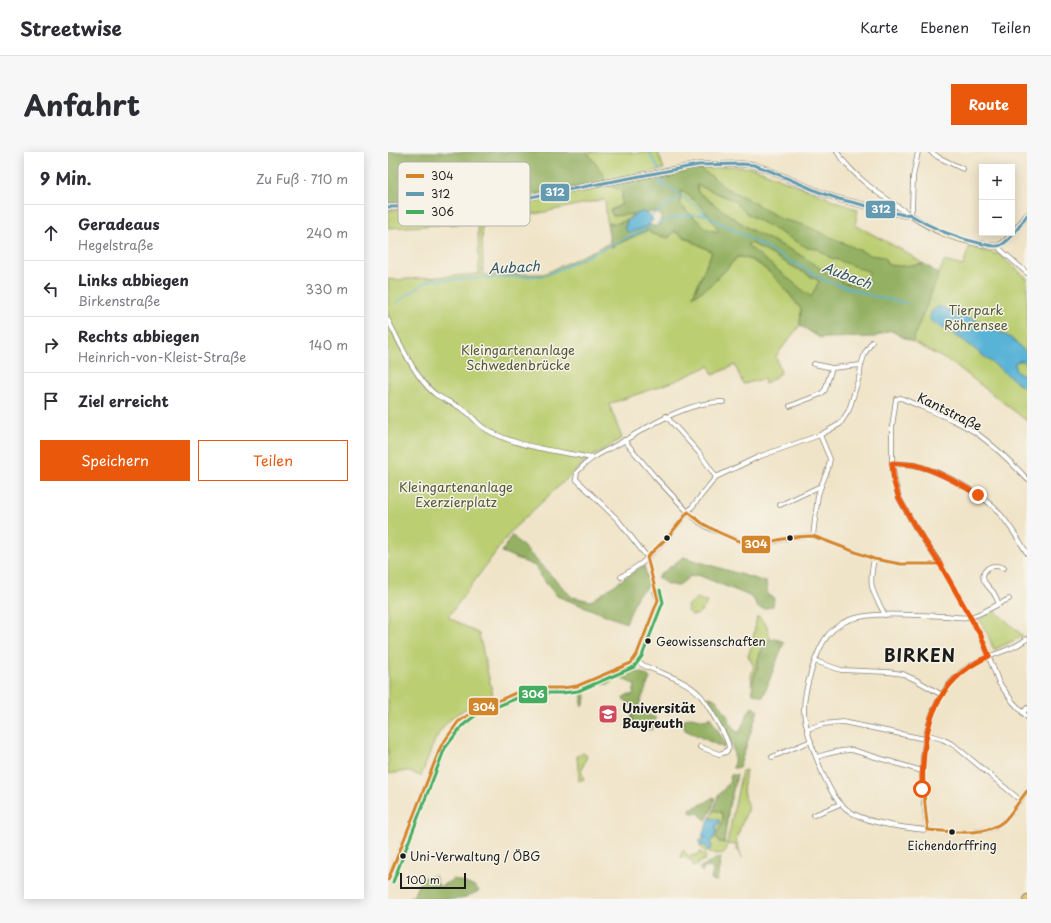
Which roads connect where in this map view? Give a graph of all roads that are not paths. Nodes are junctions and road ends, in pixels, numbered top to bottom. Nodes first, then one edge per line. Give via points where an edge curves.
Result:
1 (837, 152) edge
2 (918, 152) edge
3 (931, 152) edge
4 (963, 170) dead end
5 (530, 197) edge
6 (388, 207) edge
7 (398, 207) edge
8 (908, 214) junction
9 (1027, 216) edge
10 (998, 246) junction
11 (1027, 273) edge
12 (388, 320) edge
13 (872, 342) dead end
14 (814, 364) dead end
15 (861, 365) junction
16 (832, 368) junction
17 (723, 402) dead end
18 (790, 406) dead end
19 (666, 416) junction
20 (820, 435) junction
21 (624, 440) junction
22 (592, 458) junction
23 (892, 463) junction
24 (716, 477) junction
25 (1027, 479) edge
26 (821, 486) junction
27 (780, 505) dead end
28 (688, 512) junction
29 (813, 536) junction
30 (1027, 553) edge
31 (646, 557) junction
32 (874, 559) junction
33 (940, 564) junction
34 (1004, 568) dead end
35 (621, 577) dead end
36 (656, 592) dead end
37 (1008, 599) dead end
38 (999, 604) junction
39 (884, 615) junction
40 (970, 617) junction
41 (1027, 639) edge
42 (989, 656) junction
43 (633, 660) junction
44 (815, 661) junction
45 (942, 695) junction
46 (1027, 708) edge
47 (1022, 713) junction
48 (1027, 717) edge
49 (808, 729) junction
50 (926, 734) junction
51 (925, 739) junction
52 (811, 741) junction
53 (700, 747) dead end
54 (817, 757) junction
55 (772, 758) dead end
56 (922, 771) junction
57 (1027, 791) edge
58 (1020, 800) junction
59 (840, 804) junction
60 (814, 815) dead end
61 (928, 830) junction
62 (388, 880) edge

1 - 8 street via 869,186
2 - 8 street via 913,177 912,209
3 - 4 street
5 - 8 main road via 661,171 698,165 732,164 754,165 840,199
6 - 7 main road
8 - 10 main road via 946,235
9 - 10 main road
10 - 11 street
12 - 22 street via 413,368 427,385 439,396 465,410 482,427 494,434 531,446
13 - 15 street
14 - 16 street
15 - 16 street
15 - 20 street via 849,410 840,424
16 - 18 street via 825,390 821,394
17 - 19 street via 712,401
19 - 21 street
19 - 24 street via 700,454
20 - 24 street via 758,457
20 - 26 street via 830,459
21 - 22 street
21 - 28 street
22 - 31 street via 577,472 576,478 618,520
23 - 25 street, Kantstraße via 892,427 896,399 901,398 978,434
23 - 30 street via 914,465 932,471 978,495 1000,514
23 - 33 street via 899,498
24 - 28 street
26 - 27 street
26 - 29 street
28 - 29 street via 710,529 746,544
28 - 31 street via 668,537
29 - 32 street
31 - 35 street via 642,563
32 - 33 street via 901,564
32 - 39 street via 871,585
33 - 40 street
34 - 38 street via 991,567 986,570 984,576 985,584
36 - 43 street via 658,600
37 - 38 street
38 - 40 street
39 - 40 street
39 - 44 street via 855,617 833,629 822,644
40 - 42 street
41 - 42 street via 1013,648
42 - 45 street via 964,670 949,684
42 - 47 street via 999,683
43 - 53 street via 687,684 704,700 729,748 719,754
43 - 62 street via 578,686 537,688 518,692 474,711 458,722 441,746
44 - 45 street via 841,670 903,674
44 - 49 street via 805,692 804,709
45 - 50 street
46 - 47 street
47 - 48 street
49 - 51 street via 843,722
49 - 52 street
50 - 51 street
50 - 58 street via 954,745
51 - 56 street
52 - 54 street
52 - 55 street
54 - 56 street via 833,751 852,750
54 - 59 street via 833,795
56 - 61 street via 923,806
57 - 58 street
58 - 61 street via 1006,819 991,828 977,831
59 - 60 street
59 - 61 street via 868,820

